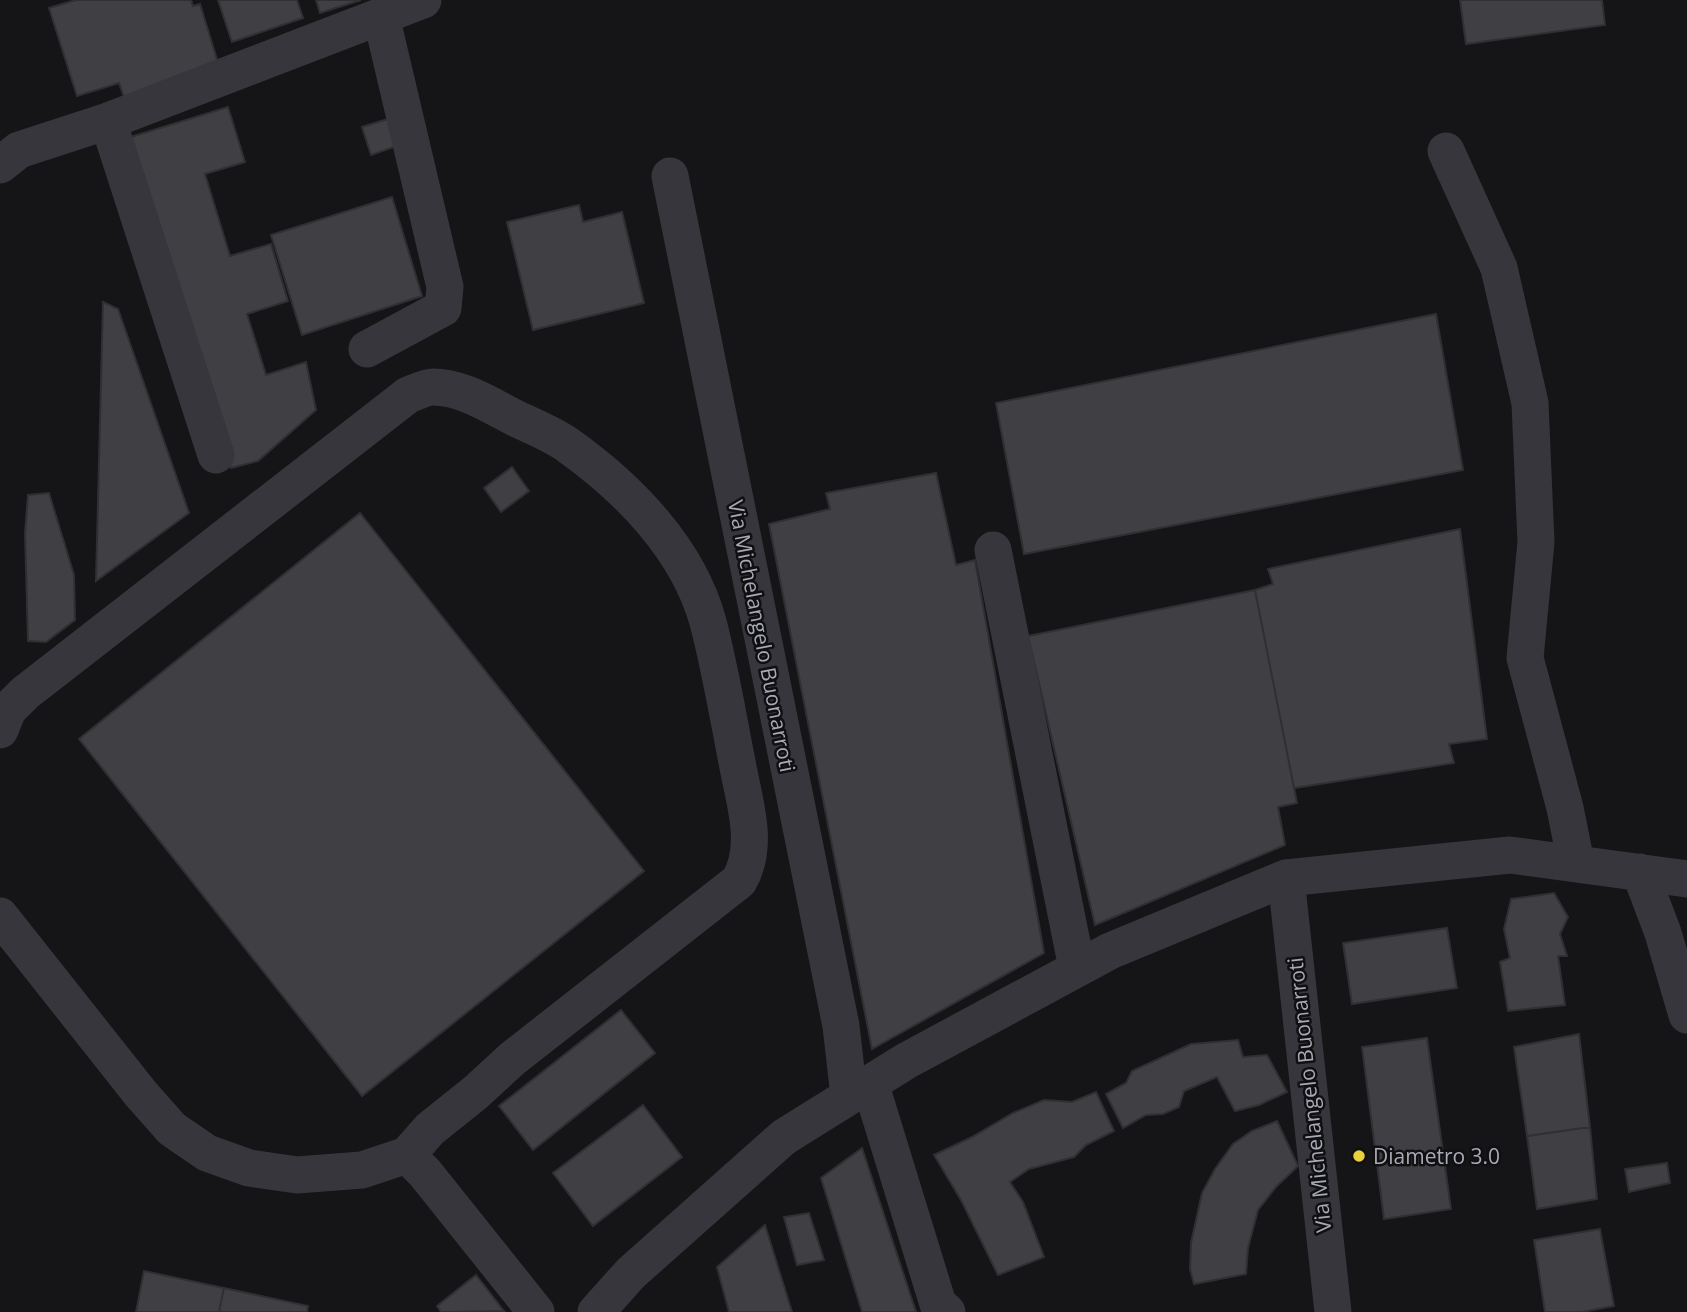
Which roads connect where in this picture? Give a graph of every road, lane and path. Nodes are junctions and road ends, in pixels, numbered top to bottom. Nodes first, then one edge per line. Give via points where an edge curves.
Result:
1 (424, 0) edge
2 (381, 16) junction
3 (108, 121) junction
4 (1446, 150) dead end
5 (6, 152) edge
6 (670, 176) dead end
7 (368, 349) dead end
8 (216, 455) dead end
9 (993, 550) dead end
10 (0, 730) edge
11 (1576, 863) junction
12 (1640, 872) junction
13 (1286, 878) junction
14 (1687, 879) edge
15 (0, 916) edge
16 (1077, 968) junction
17 (1687, 1007) edge
18 (860, 1090) junction
19 (407, 1155) junction
20 (536, 1312) edge
21 (596, 1312) edge
22 (947, 1312) edge
23 (1333, 1312) edge

1 - 2 street
2 - 3 street
2 - 7 street via 445,287 443,308
3 - 5 street
3 - 8 street
4 - 11 street via 1499,268 1530,402 1536,542 1525,658
6 - 18 street, Via Michelangelo Buonarroti via 841,1026
9 - 16 street
10 - 19 street via 8,710 25,693 408,394 432,387 467,394 567,444 632,498 672,549 708,620 747,820 751,846 747,869 740,881 512,1059 430,1129
11 - 12 street
11 - 13 street via 1510,855
12 - 14 street
12 - 17 street
13 - 16 street
13 - 23 street, Via Michelangelo Buonarroti
15 - 19 street via 148,1102 172,1129 207,1153 249,1168 297,1175 362,1170
16 - 18 street
18 - 21 street via 784,1137 631,1273
18 - 22 street, Via Michelangelo Buonarroti via 938,1304
19 - 20 street

